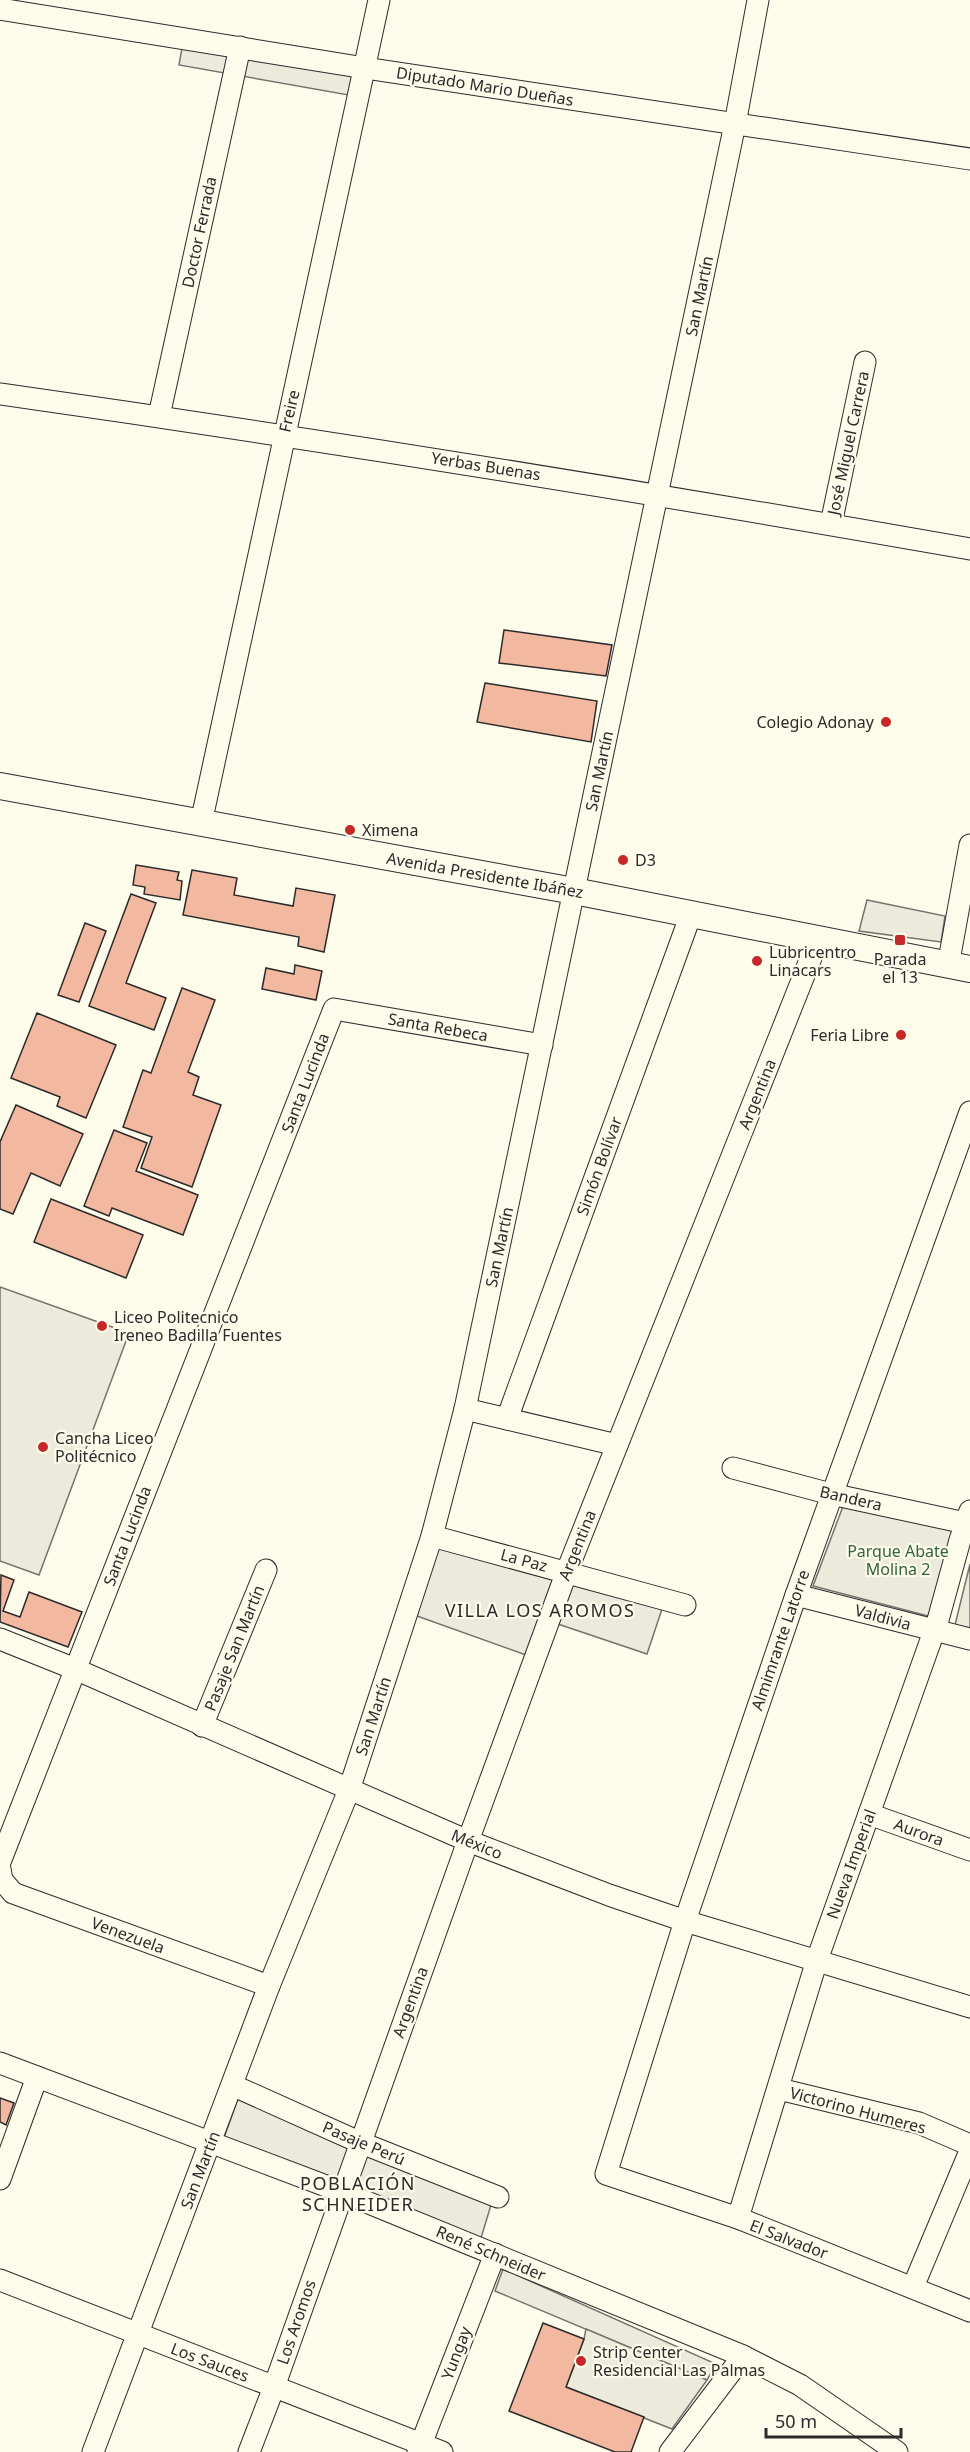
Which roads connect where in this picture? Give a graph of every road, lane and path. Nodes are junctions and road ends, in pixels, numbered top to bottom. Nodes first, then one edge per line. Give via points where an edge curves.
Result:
1 (379, 0) edge
2 (758, 0) edge
3 (0, 9) edge
4 (240, 47) junction
5 (365, 68) junction
6 (735, 124) junction
7 (970, 159) edge
8 (865, 362) dead end
9 (0, 394) edge
10 (159, 416) junction
11 (283, 434) junction
12 (657, 494) junction
13 (831, 524) junction
14 (970, 549) edge
15 (0, 786) edge
16 (201, 822) junction
17 (970, 845) edge
18 (574, 891) junction
19 (691, 914) junction
20 (818, 940) junction
21 (959, 967) edge
22 (334, 1009) joint
23 (542, 1045) junction
24 (970, 1112) edge
25 (465, 1409) junction
26 (507, 1419) junction
27 (617, 1445) junction
28 (733, 1468) dead end
29 (831, 1494) junction
30 (969, 1519) edge
31 (432, 1536) junction
32 (266, 1570) dead end
33 (567, 1571) junction
34 (796, 1595) junction
35 (685, 1605) dead end
36 (934, 1630) junction
37 (0, 1639) edge
38 (970, 1639) edge
39 (75, 1669) junction
40 (202, 1726) junction
41 (349, 1790) junction
42 (869, 1814) junction
43 (468, 1841) junction
44 (970, 1850) edge
45 (0, 1862) edge
46 (0, 1869) edge
47 (685, 1922) junction
48 (817, 1960) junction
49 (269, 1986) junction
50 (970, 2007) edge
51 (0, 2063) edge
52 (37, 2077) junction
53 (232, 2085) junction
54 (779, 2089) junction
55 (210, 2142) junction
56 (359, 2142) junction
57 (970, 2145) edge
58 (970, 2151) edge
59 (606, 2174) joint
60 (0, 2180) edge
61 (342, 2192) junction
62 (498, 2197) dead end
63 (738, 2218) junction
64 (495, 2254) junction
65 (0, 2280) edge
66 (913, 2287) junction
67 (970, 2311) edge
68 (138, 2334) junction
69 (743, 2356) junction
70 (274, 2387) junction
71 (419, 2448) edge
72 (93, 2452) edge
73 (249, 2452) edge
74 (442, 2452) edge
75 (670, 2452) edge
76 (897, 2452) edge

1 - 5 street, Freire
2 - 6 street, San Martín
3 - 4 street, Diputado Mario Dueñas
4 - 5 street, Diputado Mario Dueñas
4 - 10 street, Doctor Ferrada
5 - 6 street, Diputado Mario Dueñas
5 - 11 street, Freire
6 - 7 street, Diputado Mario Dueñas
6 - 12 street, San Martín
8 - 13 street, José Miguel Carrera
9 - 10 street, Yerbas Buenas
10 - 11 street, Yerbas Buenas
11 - 12 street, Yerbas Buenas
11 - 16 street, Freire
12 - 13 street, Yerbas Buenas
12 - 18 street, San Martín
13 - 14 street, Yerbas Buenas
15 - 16 main road, Avenida Presidente Ibáñez
16 - 18 main road, Avenida Presidente Ibáñez
17 - 21 street
18 - 19 main road, Avenida Presidente Ibáñez
18 - 23 street, San Martín
19 - 20 main road, Avenida Presidente Ibáñez
19 - 26 street, Simón Bolívar
20 - 21 main road, Avenida Presidente Ibáñez
20 - 27 street, Argentina
22 - 23 street, Santa Rebeca
22 - 39 street, Santa Lucinda
23 - 25 street, San Martín
24 - 29 street, Almimrante Latorre
25 - 26 street
25 - 31 street, San Martín
26 - 27 street
27 - 33 street, Argentina
28 - 29 street, Bandera
29 - 30 street, Bandera
29 - 34 street, Almimrante Latorre
30 - 36 street, Nueva Imperial
31 - 33 street, La Paz
31 - 41 street, San Martín
32 - 40 street, Pasaje San Martín
33 - 35 street, La Paz
33 - 43 street, Argentina
34 - 36 street, Valdivia
34 - 47 street, Almimrante Latorre
36 - 38 street, Valdivia
36 - 42 street, Nueva Imperial
37 - 39 street, México
39 - 40 street, México
39 - 45 street, Santa Lucinda
40 - 41 street, México
41 - 43 street, México
41 - 49 street, San Martín
42 - 44 street, Aurora
42 - 48 street, Nueva Imperial
43 - 47 street, México
43 - 56 street, Argentina
46 - 49 street, Venezuela via 2,1880 13,1893
47 - 48 street, México
47 - 59 street, Almimrante Latorre
48 - 50 street, México
48 - 54 street, Nueva Imperial
49 - 53 street, San Martín
51 - 52 street, René Schneider
52 - 55 street, René Schneider
52 - 60 street
53 - 55 street, San Martín
53 - 56 street, Pasaje Perú
54 - 57 street, Victorino Humeres via 919,2124
54 - 63 street, Nueva Imperial
55 - 61 street, René Schneider
55 - 68 street, San Martín
56 - 61 street, Argentina
56 - 62 street, Pasaje Perú
58 - 66 street
59 - 63 street, El Salvador
61 - 64 street, René Schneider
61 - 70 street, Los Aromos
63 - 66 street, El Salvador
64 - 69 street, René Schneider
64 - 71 street, Yungay
65 - 68 street, Los Sauces
66 - 67 street, El Salvador
68 - 70 street, Los Sauces
68 - 72 street, San Martín
69 - 75 street
69 - 76 street, René Schneider via 800,2385
70 - 71 street, Los Sauces
70 - 73 street, Los Aromos
71 - 74 street, Los Sauces

